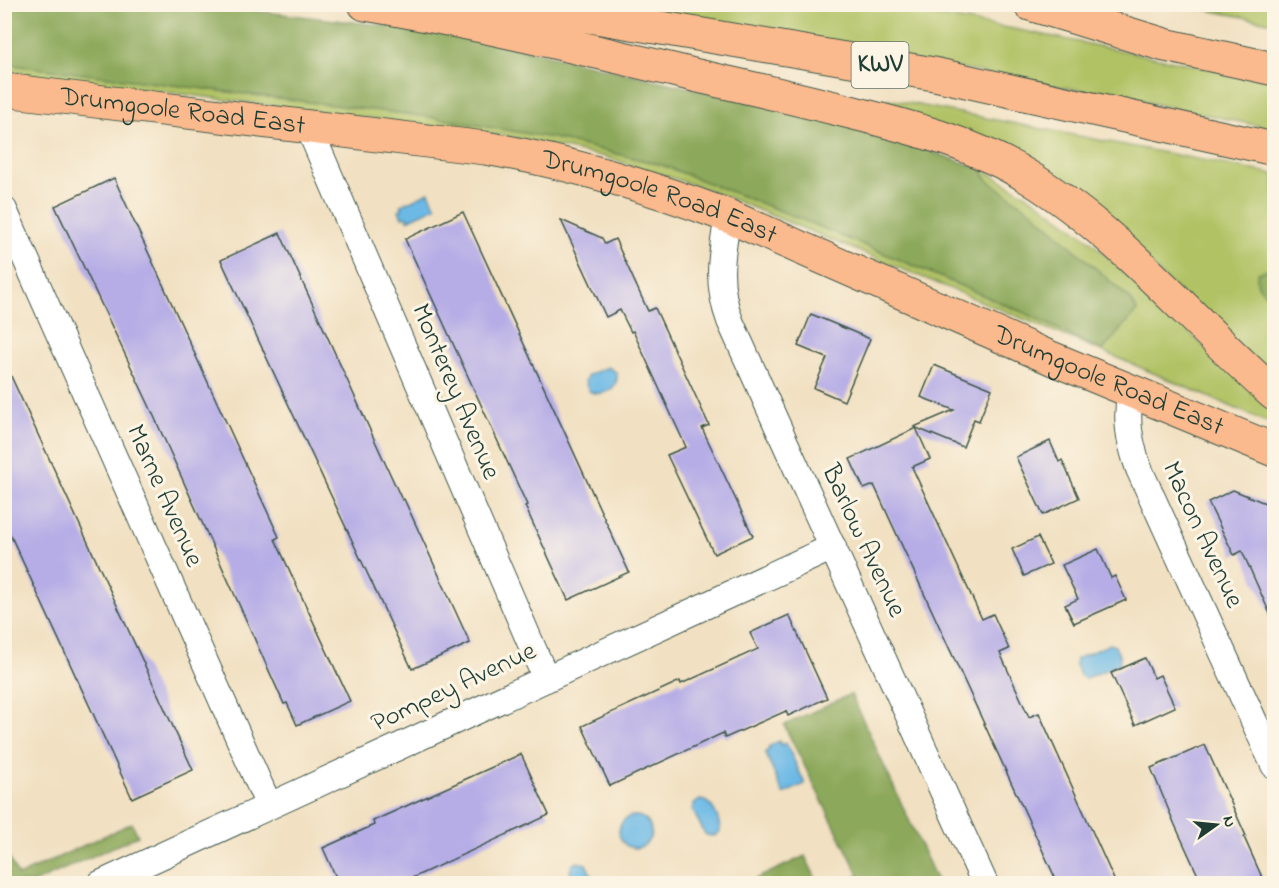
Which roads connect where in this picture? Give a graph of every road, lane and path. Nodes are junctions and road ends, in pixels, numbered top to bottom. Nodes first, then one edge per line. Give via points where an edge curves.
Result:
1 (365, 4) edge
2 (482, 4) edge
3 (1030, 4) edge
4 (1045, 4) edge
5 (1275, 46) edge
6 (1275, 69) edge
7 (4, 90) edge
8 (309, 128) junction
9 (1275, 149) edge
10 (4, 210) edge
11 (728, 216) junction
12 (1131, 390) junction
13 (1275, 394) edge
14 (1275, 450) edge
15 (834, 547) junction
16 (546, 679) junction
17 (1275, 765) edge
18 (269, 806) junction
19 (100, 884) edge
20 (985, 884) edge

1 - 13 main road via 775,93 917,130 1002,162 1086,218
2 - 9 main road, KWV via 596,17 934,74
3 - 6 main road via 1165,45
4 - 5 main road
7 - 8 main road, Drumgoole Road East
8 - 11 main road, Drumgoole Road East via 533,156 634,183
8 - 16 street, Monterey Avenue
10 - 18 street, Marne Avenue
11 - 12 main road, Drumgoole Road East
11 - 15 street, Barlow Avenue via 720,267 725,308
12 - 14 main road, Drumgoole Road East
12 - 17 street, Macon Avenue via 1128,430 1139,469
15 - 16 street, Pompey Avenue
15 - 20 street, Barlow Avenue
16 - 18 street, Pompey Avenue
18 - 19 street, Pompey Avenue

